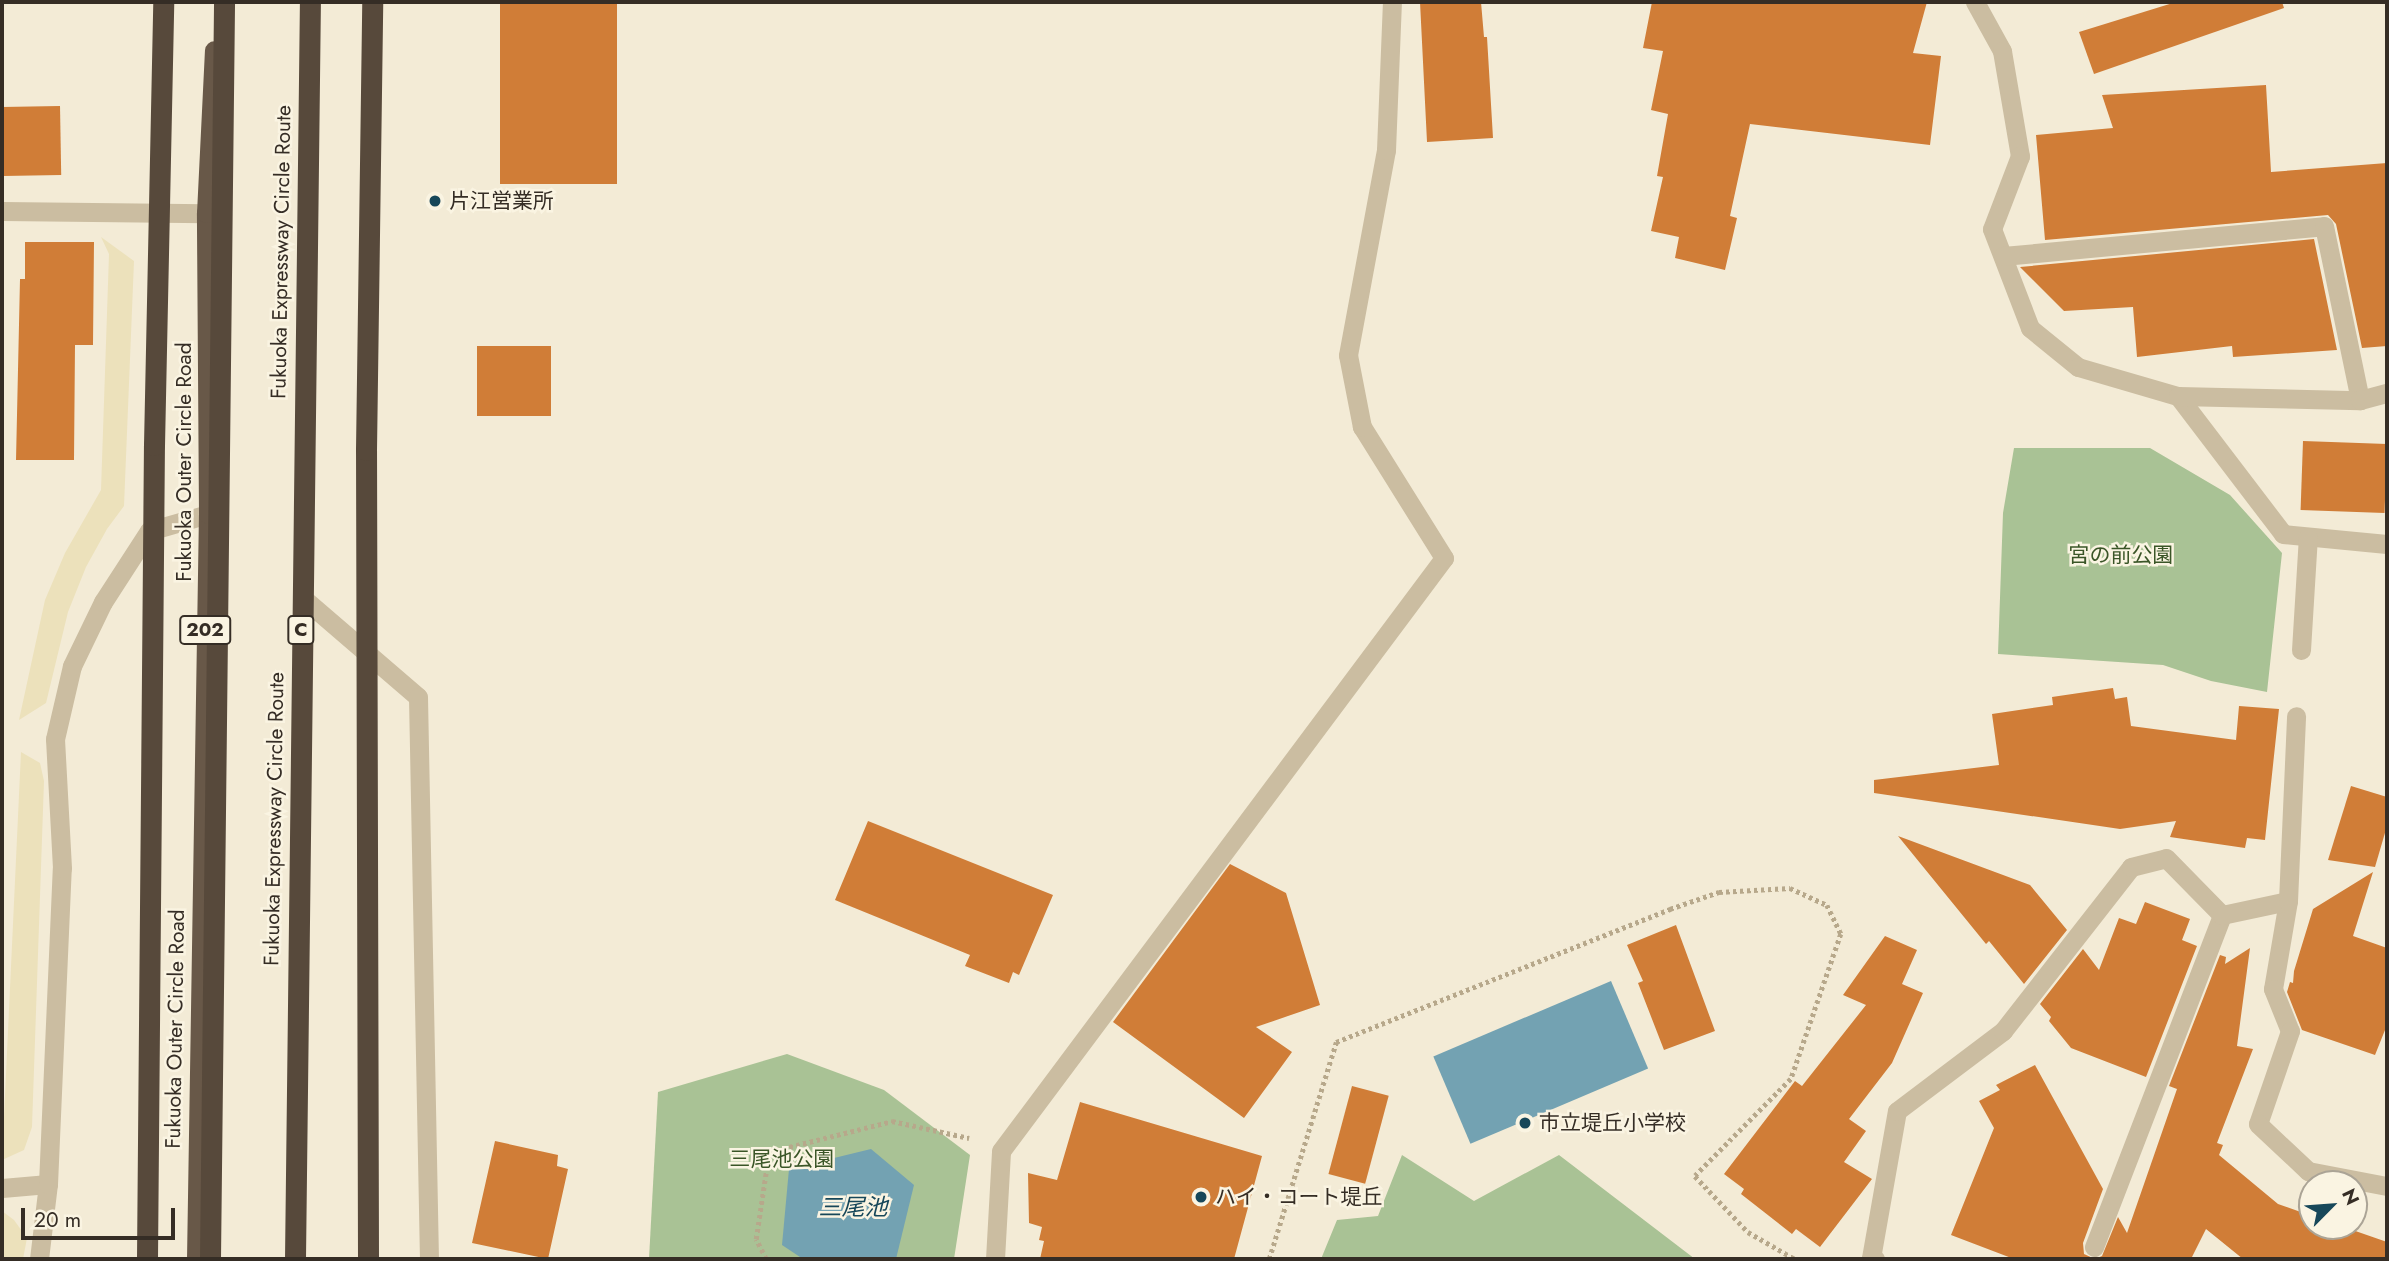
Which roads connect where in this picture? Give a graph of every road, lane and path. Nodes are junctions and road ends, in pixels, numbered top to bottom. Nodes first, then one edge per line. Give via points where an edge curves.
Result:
1 (163, 2) edge
2 (216, 2) edge
3 (224, 2) edge
4 (310, 2) edge
5 (318, 2) edge
6 (372, 2) edge
7 (1392, 2) edge
8 (1975, 2) edge
9 (2, 211) edge
10 (206, 213) junction
11 (2003, 256) junction
12 (2387, 393) edge
13 (2178, 396) junction
14 (2360, 400) junction
15 (208, 514) junction
16 (2308, 537) junction
17 (2387, 544) edge
18 (304, 599) junction
19 (2301, 650) dead end
20 (2297, 716) dead end
21 (2288, 901) junction
22 (2222, 915) junction
23 (1004, 1146) junction
24 (48, 1184) junction
25 (2387, 1186) edge
26 (2, 1188) edge
27 (2094, 1247) dead end
28 (39, 1259) edge
29 (147, 1259) edge
30 (195, 1259) edge
31 (210, 1259) edge
32 (293, 1259) edge
33 (368, 1259) edge
34 (429, 1259) edge
35 (766, 1259) edge
36 (995, 1259) edge
37 (1269, 1259) edge
38 (1795, 1259) edge
39 (1875, 1259) edge

1 - 29 highway, bridge
2 - 10 highway, Fukuoka Outer Circle Road / 202
3 - 31 highway
4 - 32 highway, Fukuoka Expressway Circle Route / C, bridge
5 - 18 highway
6 - 33 highway, bridge via 366,450
7 - 23 street via 1386,150 1348,355 1362,427 1444,558
8 - 11 street via 2002,51 2020,156 1992,229
9 - 10 street
10 - 15 highway, Fukuoka Outer Circle Road / 202
11 - 13 street via 2030,328 2078,366
11 - 14 street via 2324,226
12 - 14 street
13 - 14 street
13 - 16 street via 2283,534
15 - 24 street via 149,531 103,602 72,666 55,739 62,867
15 - 30 highway, Fukuoka Outer Circle Road / 202
16 - 17 street
16 - 19 street
18 - 32 highway
18 - 34 street via 418,697
20 - 21 street
21 - 22 street
21 - 25 street via 2273,989 2290,1031 2259,1124 2308,1171
22 - 27 street
22 - 39 street via 2166,858 2131,867 2003,1031 1897,1111 1871,1258
23 - 35 path via 892,1121 769,1152 755,1238
23 - 36 street
24 - 26 street
24 - 28 street
37 - 38 path via 1336,1042 1682,904 1719,892 1790,888 1827,905 1841,934 1791,1079 1695,1176 1748,1232

